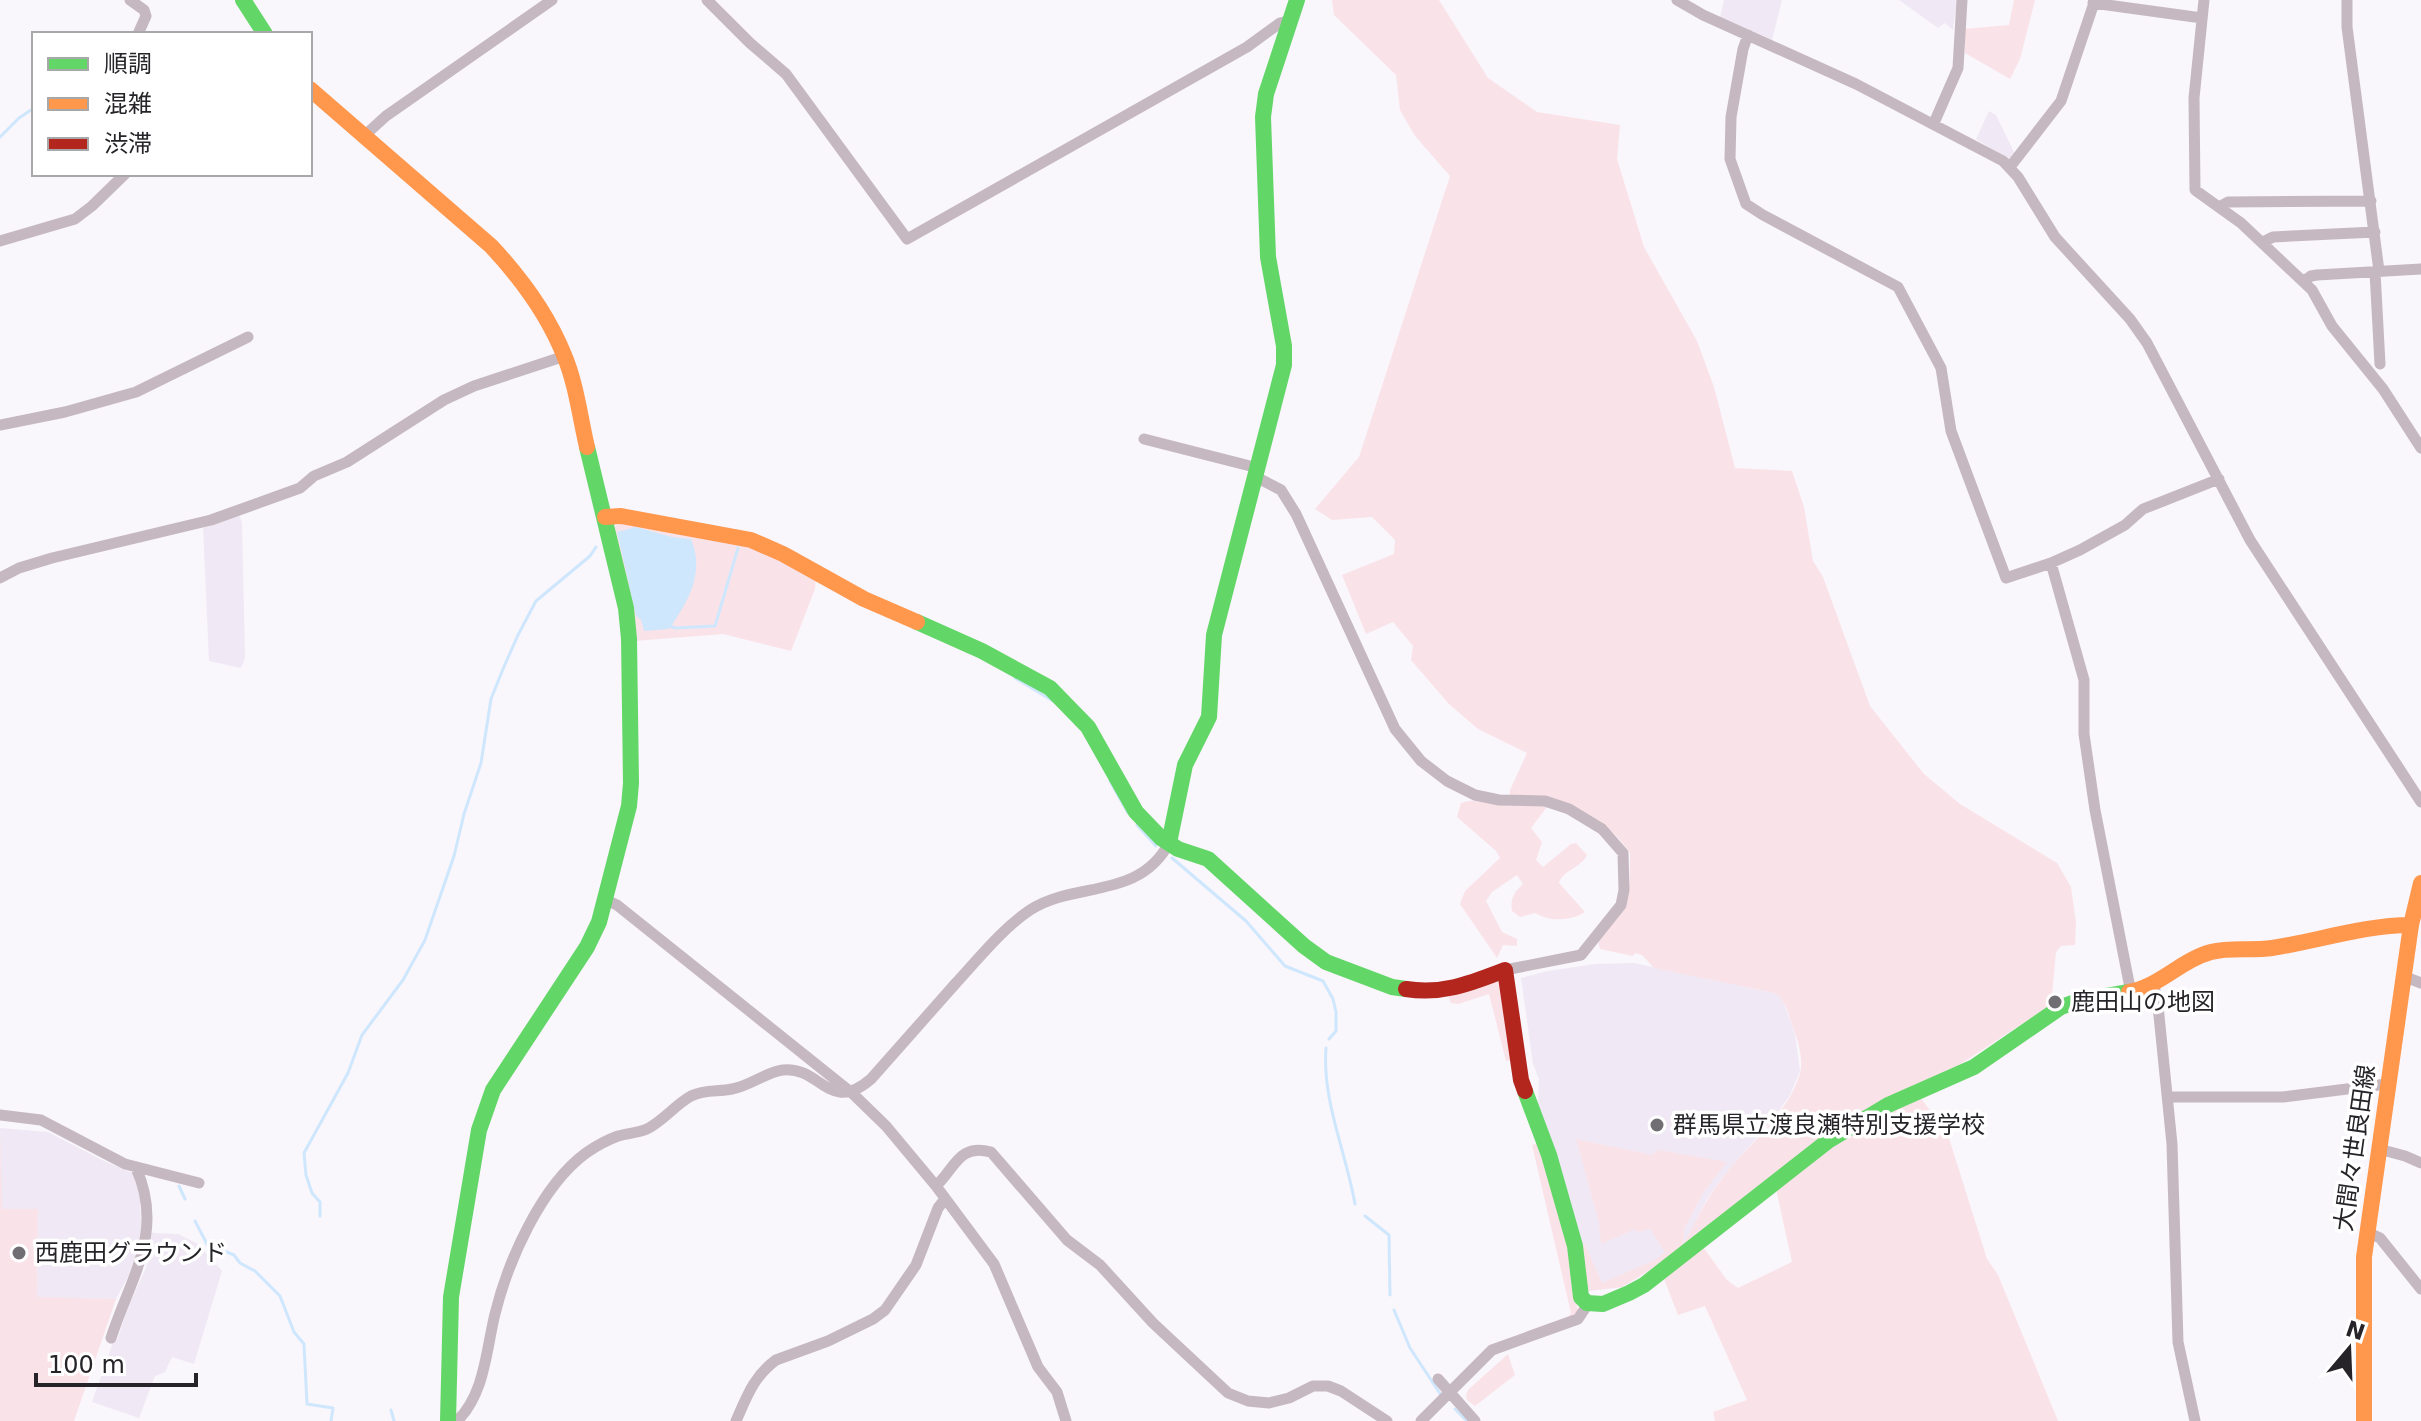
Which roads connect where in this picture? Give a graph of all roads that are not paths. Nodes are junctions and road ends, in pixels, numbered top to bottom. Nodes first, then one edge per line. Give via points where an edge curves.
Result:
1 (130, 0) edge
2 (243, 0) edge
3 (552, 0) edge
4 (707, 0) edge
5 (1297, 0) edge
6 (1677, 0) edge
7 (1962, 0) edge
8 (2204, 0) edge
9 (2347, 0) edge
10 (2094, 2) edge
11 (2202, 18) junction
12 (1292, 20) junction
13 (139, 32) edge
14 (264, 32) edge
15 (1748, 35) junction
16 (312, 91) edge
17 (1934, 123) junction
18 (364, 136) junction
19 (2010, 167) junction
20 (123, 176) edge
21 (2371, 201) junction
22 (2219, 207) junction
23 (2375, 232) junction
24 (0, 241) edge
25 (2263, 242) junction
26 (2421, 269) edge
27 (2377, 271) junction
28 (2304, 281) junction
29 (248, 337) dead end
30 (565, 356) junction
31 (2380, 364) dead end
32 (0, 425) edge
33 (1144, 439) dead end
34 (2420, 442) edge
35 (1257, 472) junction
36 (2219, 479) junction
37 (605, 517) junction
38 (2051, 563) junction
39 (0, 578) edge
40 (2421, 802) edge
41 (1169, 843) junction
42 (2421, 883) edge
43 (606, 900) junction
44 (2411, 925) junction
45 (1505, 970) junction
46 (2403, 976) junction
47 (2421, 983) edge
48 (2153, 985) junction
49 (2131, 993) junction
50 (2387, 1084) junction
51 (852, 1093) junction
52 (2168, 1097) junction
53 (0, 1115) edge
54 (2379, 1149) junction
55 (2421, 1163) edge
56 (136, 1168) junction
57 (199, 1183) dead end
58 (936, 1186) junction
59 (945, 1199) junction
60 (2367, 1232) junction
61 (2421, 1289) edge
62 (1588, 1304) junction
63 (111, 1338) dead end
64 (1438, 1379) dead end
65 (1449, 1394) junction
66 (448, 1421) edge
67 (457, 1421) edge
68 (736, 1421) edge
69 (1066, 1421) edge
70 (1387, 1421) edge
71 (1421, 1421) edge
72 (1475, 1421) edge
73 (2195, 1421) edge
74 (2364, 1421) edge

1 - 13 street via 146,16
2 - 14 street
3 - 18 street
4 - 12 street via 786,74 907,239
5 - 12 street
6 - 15 street
7 - 17 street via 1958,68
8 - 11 street
9 - 21 street
10 - 11 street
10 - 19 street via 2061,101
11 - 22 street via 2193,183
12 - 35 street via 1263,117 1268,257 1284,365
15 - 17 street
15 - 38 street via 1729,139 1746,204 1898,287 1941,368 1951,431 2006,578
16 - 18 street
17 - 19 street
18 - 30 street via 512,268
19 - 36 street via 2055,237 2147,343
20 - 24 street via 83,214
21 - 22 street via 2228,202
21 - 23 street
22 - 25 street
23 - 25 street via 2273,237
23 - 27 street
25 - 28 street
26 - 27 street
27 - 28 street via 2311,276
27 - 31 street
28 - 34 street
29 - 32 street via 136,392
30 - 37 street
30 - 39 street via 444,400 300,488 211,520 52,558
33 - 35 street
35 - 41 street via 1214,635 1211,711 1184,768
35 - 45 street via 1281,490 1296,514 1395,729 1421,761 1475,795 1545,801 1569,809 1620,847 1625,858 1623,898 1588,949 1581,955
36 - 38 street via 2143,509 2125,525
36 - 40 street via 2261,557
37 - 41 street via 751,540 1050,688 1088,727 1136,812
37 - 43 street via 626,608 631,783
38 - 49 street via 2084,680 2084,734 2095,810
41 - 45 street via 1216,865 1304,946 1337,967 1392,987 1428,993
41 - 51 street via 1158,861 1137,875 1029,911
42 - 44 street, 大間々世良田線
43 - 51 street
43 - 66 street via 587,947 493,1090 479,1130 451,1297
44 - 46 street, 大間々世良田線
44 - 48 street via 2212,952
45 - 62 street via 1521,1080 1545,1140 1575,1246 1581,1297
46 - 47 street
46 - 50 street, 大間々世良田線
48 - 49 street
48 - 52 street
49 - 62 street via 2061,1007 1974,1067 1875,1112 1807,1157 1644,1285 1612,1301
50 - 52 street via 2283,1097
50 - 54 street, 大間々世良田線
51 - 58 street
51 - 67 street via 839,1093 801,1073 779,1071 733,1089 693,1095 654,1125 585,1154 549,1193 524,1236 495,1312 479,1382 468,1410
52 - 73 street via 2178,1342
53 - 56 street via 41,1120
54 - 55 street
54 - 60 street, 大間々世良田線
56 - 57 street
56 - 63 street via 144,1186 143,1251
58 - 59 street
58 - 70 street via 961,1155 974,1149 991,1152 1067,1240 1100,1265 1228,1393 1269,1403 1313,1386 1328,1386
59 - 68 street via 916,1265 885,1310 766,1367
59 - 69 street via 994,1264
60 - 61 street via 2380,1238
60 - 74 street, 大間々世良田線
62 - 65 street via 1578,1319 1492,1350
64 - 65 street
65 - 71 street
65 - 72 street

